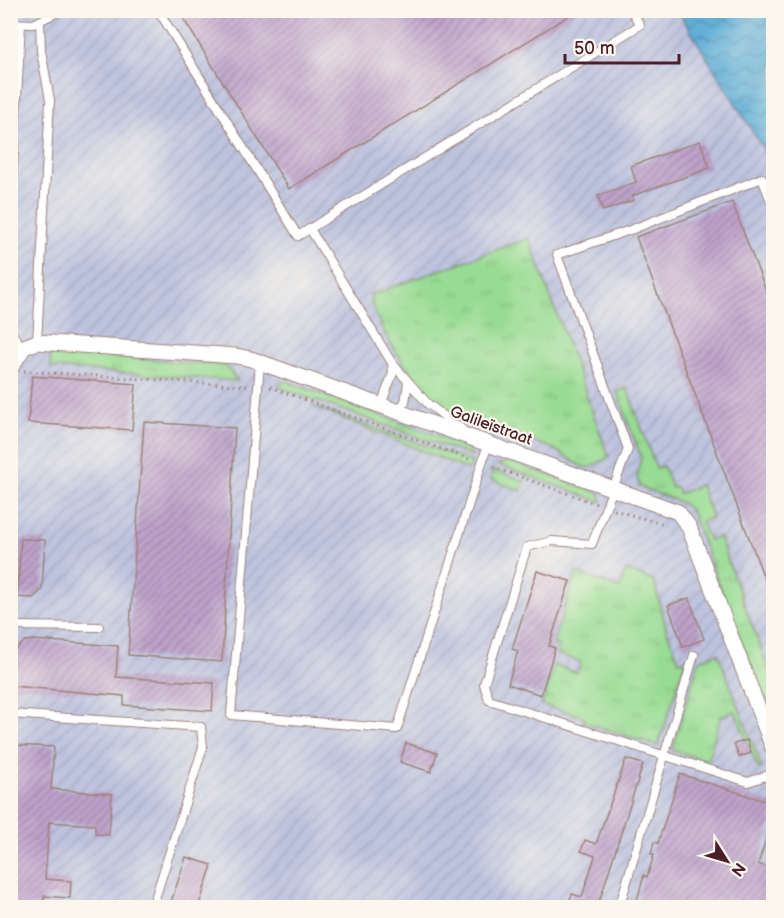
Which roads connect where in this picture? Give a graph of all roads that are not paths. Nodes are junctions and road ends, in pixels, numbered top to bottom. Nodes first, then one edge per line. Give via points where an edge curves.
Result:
1 (62, 10) edge
2 (158, 10) edge
3 (631, 10) edge
4 (40, 22) junction
5 (10, 23) edge
6 (21, 24) junction
7 (774, 209) edge
8 (309, 229) junction
9 (10, 276) edge
10 (10, 331) edge
11 (37, 342) junction
12 (18, 350) edge
13 (260, 363) junction
14 (392, 363) junction
15 (16, 370) edge
16 (408, 383) junction
17 (381, 405) junction
18 (396, 411) junction
19 (473, 438) junction
20 (488, 444) junction
21 (614, 489) junction
22 (10, 626) edge
23 (99, 627) dead end
24 (694, 655) dead end
25 (10, 714) edge
26 (774, 750) edge
27 (663, 754) junction
28 (774, 773) edge
29 (152, 908) edge
30 (618, 908) edge

1 - 4 lane
2 - 8 lane via 298,236
3 - 8 lane via 640,25
4 - 6 lane
4 - 11 lane via 50,100
5 - 6 lane
6 - 9 lane
7 - 21 lane via 762,178 556,255 628,449
8 - 14 lane
10 - 12 lane
11 - 12 street
11 - 13 street, Galileïstraat via 236,356
12 - 15 street
13 - 17 street, Galileïstraat
13 - 20 lane via 231,715 397,729
14 - 16 lane
14 - 17 lane via 393,374
16 - 18 lane via 405,402
16 - 19 lane via 428,404
17 - 18 street, Galileïstraat
18 - 19 street, Galileïstraat
19 - 20 street, Galileïstraat
20 - 21 street, Galileïstraat
21 - 26 street, Galileïstraat via 678,512 691,530
21 - 27 lane via 592,544 552,541 527,547 484,684 489,700
22 - 23 lane
24 - 27 lane
25 - 29 lane via 201,727 203,747
27 - 28 lane via 748,782
27 - 30 lane

